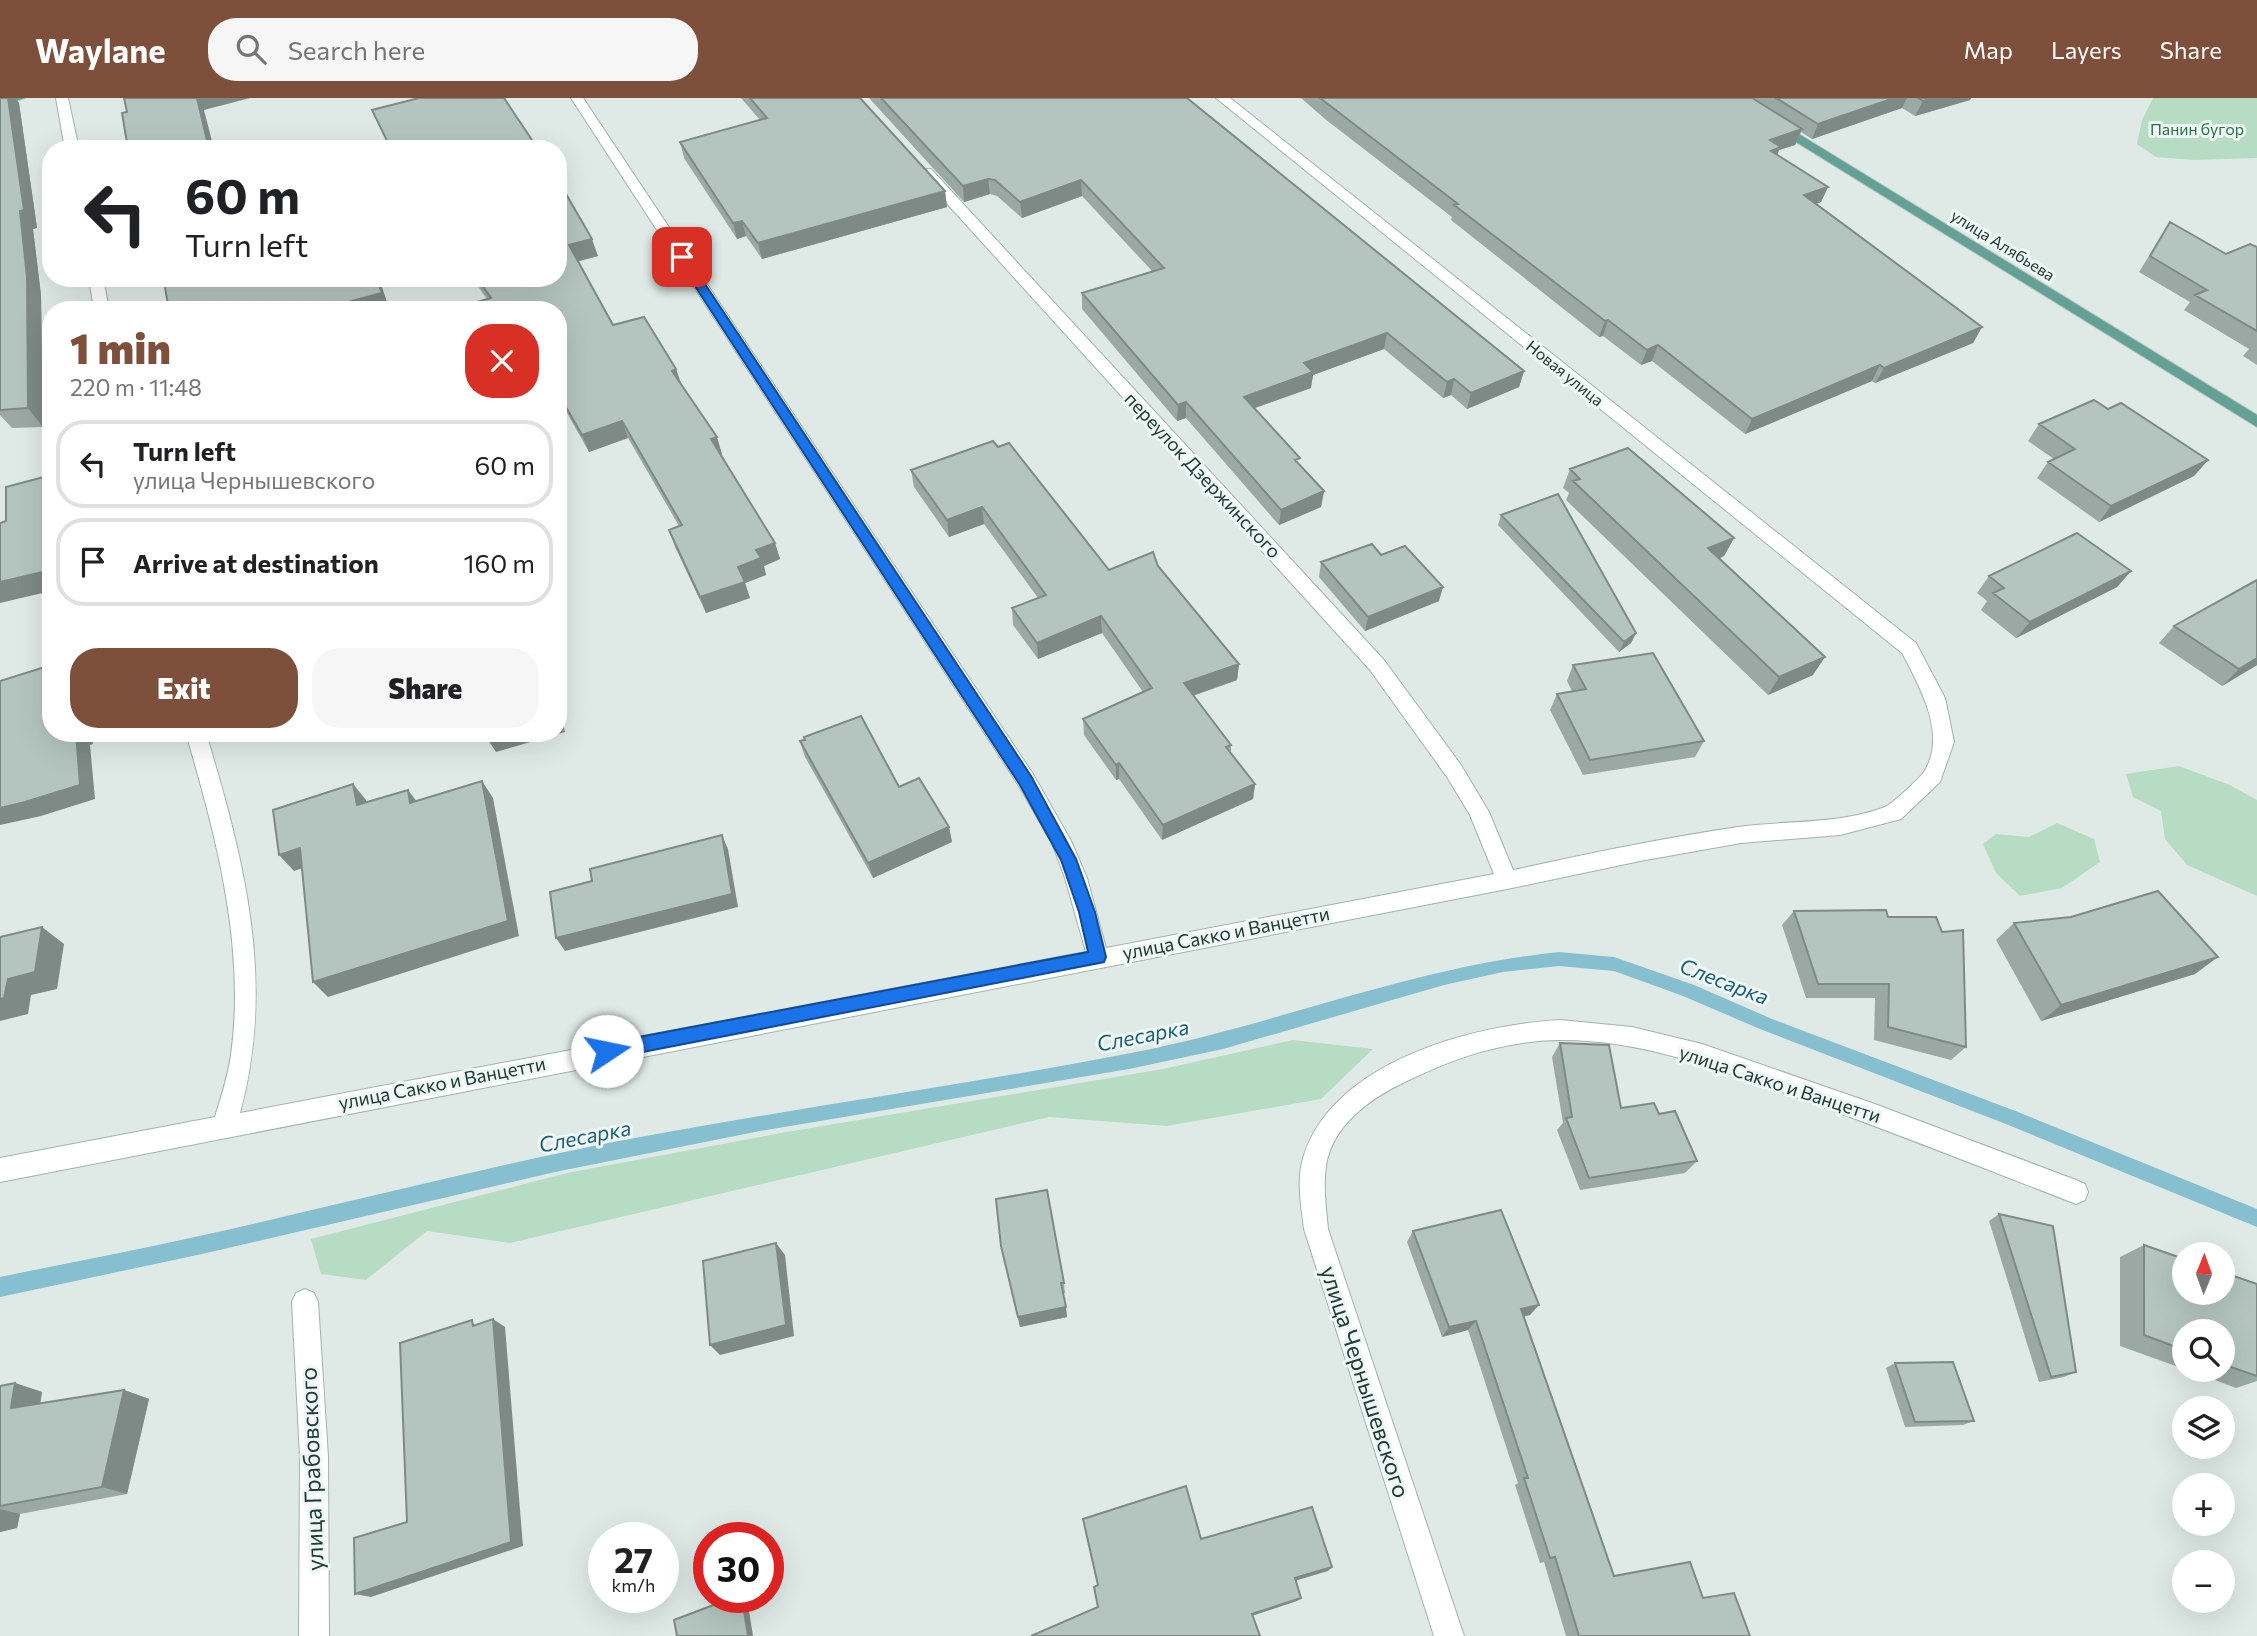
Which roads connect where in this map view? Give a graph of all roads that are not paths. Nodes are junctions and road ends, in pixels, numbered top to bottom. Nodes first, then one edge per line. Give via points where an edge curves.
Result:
1 (19, 98) edge
2 (62, 98) edge
3 (577, 98) edge
4 (1222, 98) edge
5 (1731, 98) edge
6 (0, 102) edge
7 (70, 140) edge
8 (914, 159) edge
9 (2257, 422) edge
10 (1909, 648) joint
11 (199, 742) edge
12 (1507, 880) junction
13 (1098, 957) junction
14 (225, 1125) junction
15 (1330, 1125) joint
16 (0, 1170) edge
17 (2076, 1192) dead end
18 (305, 1302) dead end
19 (314, 1636) edge
20 (1449, 1636) edge

1 - 6 main road
2 - 7 street
3 - 13 street via 1026,780 1061,841
4 - 10 street, Новая улица
5 - 9 main road, улица Алябьева
8 - 12 street, переулок Дзержинского via 1377,666 1467,791
10 - 12 street, улица Сакко и Ванцетти via 1935,698 1944,742 1933,776 1894,813 1840,827 1741,835 1640,852
11 - 14 street via 239,898 243,935 243,1049
12 - 13 street, улица Сакко и Ванцетти
13 - 14 street, улица Сакко и Ванцетти
14 - 16 street, улица Сакко и Ванцетти
15 - 17 street, улица Сакко и Ванцетти via 1354,1101 1390,1077 1476,1041 1526,1031 1586,1031 1636,1038 1738,1066
15 - 20 street, улица Чернышевского via 1315,1157 1316,1229
18 - 19 street, улица Грабовского via 314,1457

